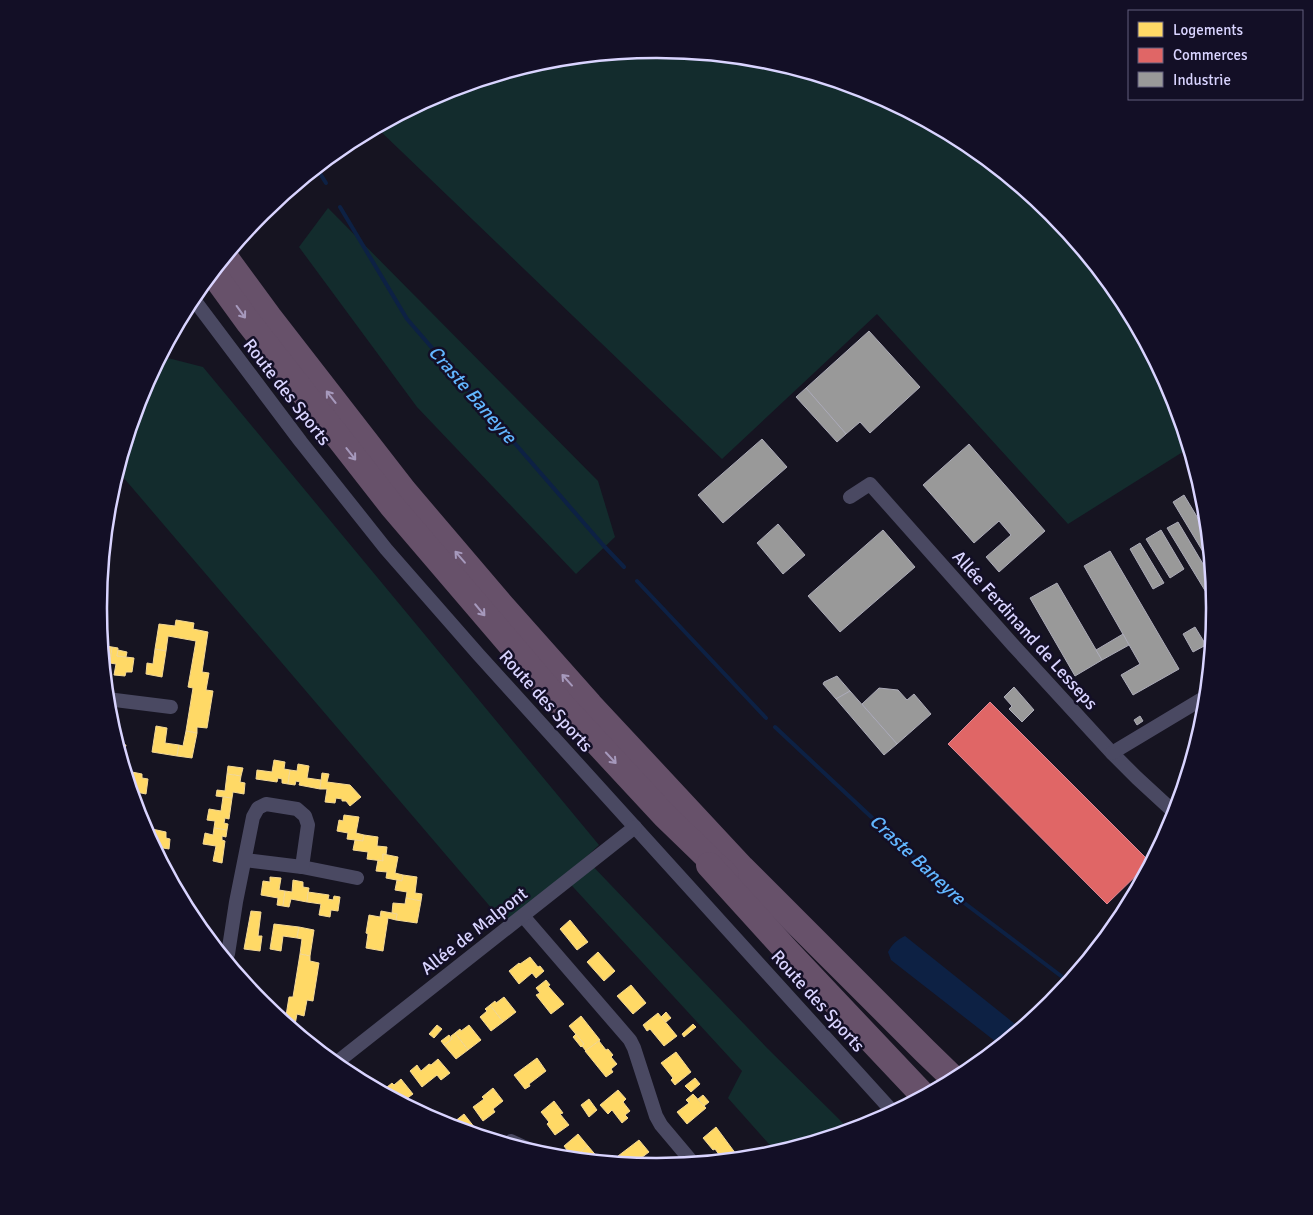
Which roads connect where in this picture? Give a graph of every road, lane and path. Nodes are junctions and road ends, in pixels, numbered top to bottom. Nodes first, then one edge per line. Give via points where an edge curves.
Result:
1 (229, 262) edge
2 (216, 278) edge
3 (198, 304) edge
4 (850, 497) dead end
5 (114, 700) edge
6 (1198, 701) edge
7 (590, 705) junction
8 (170, 707) dead end
9 (1112, 753) junction
10 (1169, 807) edge
11 (665, 816) junction
12 (634, 827) junction
13 (245, 860) junction
14 (302, 867) junction
15 (357, 878) dead end
16 (523, 916) junction
17 (228, 952) edge
18 (343, 1059) edge
19 (960, 1066) edge
20 (948, 1074) edge
21 (935, 1081) edge
22 (918, 1091) edge
23 (888, 1106) edge
24 (687, 1156) edge

7 -> 1 highway via 404,491
2 -> 11 highway via 392,506 563,706
3 - 12 street, Route des Sports via 386,548
4 - 9 street, Allée Ferdinand de Lesseps via 870,484
5 - 8 street
6 - 9 street
7 - 19 highway via 885,997
7 - 20 highway via 742,868
9 - 10 street, Allée Ferdinand de Lesseps
11 - 21 highway
11 - 22 highway
12 - 16 street, Allée de Malpont
12 - 23 street, Route des Sports
13 - 14 street
13 - 14 street via 253,817 258,808 266,804 296,809 305,816 308,825
13 - 17 street
14 - 15 street
16 - 18 street, Allée de Malpont
16 - 24 street via 630,1040 656,1116

